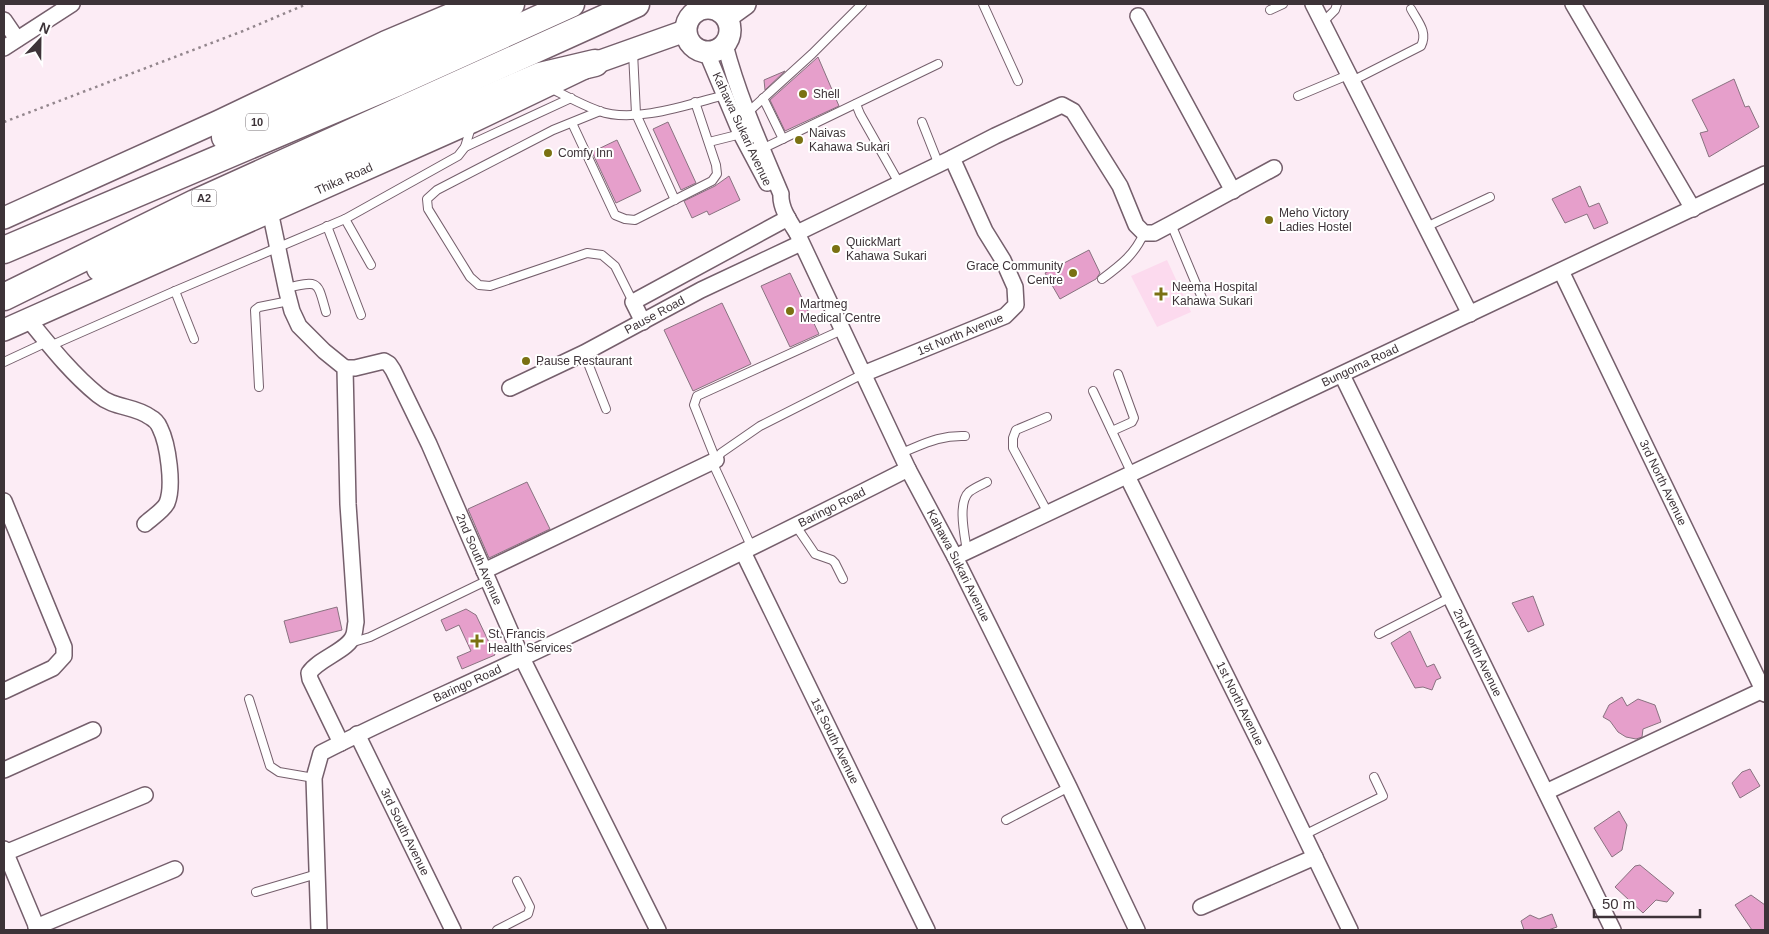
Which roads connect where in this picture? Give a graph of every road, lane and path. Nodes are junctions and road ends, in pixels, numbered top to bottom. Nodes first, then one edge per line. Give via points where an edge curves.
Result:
1 (72, 4) edge
2 (307, 4) edge
3 (476, 4) edge
4 (511, 4) edge
5 (571, 4) edge
6 (636, 4) edge
7 (745, 4) edge
8 (862, 4) edge
9 (983, 4) edge
10 (1283, 4) edge
11 (1313, 4) edge
12 (1337, 4) edge
13 (1573, 4) edge
14 (301, 5) edge
15 (1411, 9) dead end
16 (1270, 10) dead end
17 (703, 13) edge
18 (1138, 16) dead end
19 (4, 20) edge
20 (1322, 23) junction
21 (17, 39) junction
22 (4, 48) edge
23 (716, 49) junction
24 (633, 50) junction
25 (595, 63) junction
26 (938, 64) dead end
27 (1350, 78) junction
28 (1018, 81) dead end
29 (548, 87) junction
30 (725, 95) junction
31 (1298, 96) dead end
32 (571, 98) junction
33 (763, 98) junction
34 (695, 102) junction
35 (856, 104) junction
36 (600, 111) junction
37 (636, 114) junction
38 (746, 114) junction
39 (4, 122) edge
40 (472, 122) junction
41 (922, 122) dead end
42 (572, 123) junction
43 (742, 134) junction
44 (783, 139) junction
45 (709, 142) junction
46 (465, 147) junction
47 (762, 149) junction
48 (952, 158) junction
49 (938, 164) junction
50 (1274, 168) dead end
51 (1765, 174) edge
52 (899, 183) junction
53 (1233, 191) junction
54 (1490, 197) dead end
55 (675, 200) junction
56 (780, 201) junction
57 (1692, 209) junction
58 (270, 211) junction
59 (4, 218) edge
60 (788, 218) junction
61 (345, 219) junction
62 (1171, 224) junction
63 (327, 226) junction
64 (1426, 227) junction
65 (1144, 233) junction
66 (799, 238) junction
67 (4, 244) edge
68 (277, 247) junction
69 (4, 250) edge
70 (371, 265) dead end
71 (1561, 271) junction
72 (1102, 279) dead end
73 (175, 291) junction
74 (288, 294) junction
75 (4, 297) edge
76 (1202, 298) dead end
77 (633, 302) junction
78 (4, 309) edge
79 (326, 312) dead end
80 (1470, 314) junction
81 (361, 315) dead end
82 (28, 319) junction
83 (643, 322) junction
84 (4, 330) edge
85 (842, 330) junction
86 (194, 339) dead end
87 (49, 344) junction
88 (584, 353) junction
89 (4, 362) edge
90 (345, 368) junction
91 (863, 374) junction
92 (1118, 374) dead end
93 (1342, 375) junction
94 (259, 387) dead end
95 (510, 388) dead end
96 (1093, 391) dead end
97 (606, 409) dead end
98 (1047, 417) dead end
99 (1112, 430) junction
100 (965, 436) dead end
101 (901, 453) junction
102 (716, 460) junction
103 (908, 469) junction
104 (1130, 475) junction
105 (987, 482) dead end
106 (4, 501) edge
107 (1048, 513) junction
108 (145, 524) dead end
109 (796, 526) junction
110 (747, 550) junction
111 (961, 554) junction
112 (486, 576) junction
113 (843, 580) dead end
114 (1451, 598) junction
115 (1379, 634) dead end
116 (348, 643) junction
117 (522, 658) junction
118 (4, 691) edge
119 (1764, 692) edge
120 (249, 699) dead end
121 (93, 730) dead end
122 (356, 734) junction
123 (341, 743) junction
124 (4, 770) edge
125 (1374, 777) dead end
126 (314, 778) junction
127 (1069, 788) junction
128 (1546, 792) junction
129 (145, 795) dead end
130 (1006, 820) dead end
131 (1304, 835) junction
132 (4, 851) edge
133 (1315, 857) junction
134 (175, 869) dead end
135 (317, 874) junction
136 (517, 881) dead end
137 (256, 892) dead end
138 (1201, 907) dead end
139 (37, 928) edge
140 (319, 930) edge
141 (452, 930) edge
142 (497, 930) edge
143 (658, 930) edge
144 (926, 930) edge
145 (1137, 930) edge
146 (1350, 930) edge
147 (1613, 930) edge

1 - 21 street
2 - 14 path
3 - 59 main road via 385,42
4 - 67 highway, 10
5 - 69 highway, A2 via 399,82
6 - 75 highway, A2 via 195,203
7 - 17 main road, Thika Road
8 - 33 lane
9 - 28 lane
10 - 16 lane
11 - 20 street
12 - 20 lane
13 - 57 street
14 - 39 path via 243,32
15 - 27 lane via 1424,33 1421,46
17 - 23 main road via 731,27 731,33
17 - 23 main road via 688,39 694,47
17 - 24 main road, Thika Road
18 - 53 street
19 - 21 street
20 - 27 street
21 - 22 street
23 - 30 street, Kahawa Sukari Avenue
23 - 38 street, Kahawa Sukari Avenue via 733,75
24 - 25 main road, Thika Road
24 - 37 lane
25 - 29 main road, Thika Road
25 - 78 highway via 540,76 505,90
26 - 35 lane
27 - 31 lane
27 - 64 street
29 - 32 lane
29 - 40 main road, Thika Road
30 - 34 lane
30 - 43 street, Kahawa Sukari Avenue
32 - 36 lane
32 - 46 lane
33 - 38 lane
33 - 44 lane
34 - 37 lane
34 - 45 lane
35 - 44 lane
35 - 52 lane
36 - 37 lane
36 - 42 lane
37 - 55 lane
38 - 47 street, Kahawa Sukari Avenue
40 - 46 lane
40 - 58 main road, Thika Road
41 - 49 lane
42 - 55 lane via 615,215 635,220
42 - 77 lane via 437,190 427,200 428,208 470,276 479,285 490,286 587,253 602,255 615,266
43 - 45 lane
43 - 56 street, Kahawa Sukari Avenue via 775,198
44 - 47 lane
45 - 55 lane via 717,174 712,181
46 - 61 lane via 458,156
47 - 56 street, Kahawa Sukari Avenue via 781,194
48 - 49 street, Pause Road
48 - 65 street, Pause Road via 1062,105 1073,111 1120,186 1136,225
48 - 91 street, 1st North Avenue via 985,231 1016,287 1016,305 1004,316
49 - 52 street, Pause Road
50 - 53 street
51 - 57 street, Bungoma Road
52 - 66 street, Pause Road
53 - 62 street
54 - 64 lane
56 - 60 street, Kahawa Sukari Avenue
57 - 71 street, Bungoma Road
58 - 68 street
58 - 82 main road, Thika Road
60 - 66 street, Kahawa Sukari Avenue
60 - 77 street
61 - 63 lane
61 - 70 lane
62 - 65 street via 1154,233
62 - 76 lane
63 - 68 lane
63 - 81 lane
64 - 80 street
65 - 72 lane via 1126,261
66 - 83 street, Pause Road
66 - 85 street, Kahawa Sukari Avenue
68 - 73 lane
68 - 74 street
71 - 80 street, Bungoma Road
71 - 119 street, 3rd North Avenue
73 - 86 lane
73 - 87 lane
74 - 79 lane via 303,284 314,284 318,286
74 - 90 street via 298,326
74 - 94 lane via 255,310
77 - 83 street
80 - 93 street, Bungoma Road
82 - 84 main road, Thika Road
82 - 87 street
83 - 88 street, Pause Road
85 - 91 street, Kahawa Sukari Avenue
85 - 102 lane via 697,396 694,405
87 - 89 lane
87 - 108 street via 68,367 110,404 140,410 160,425 168,461 169,496 166,505
88 - 95 street, Pause Road
88 - 97 lane
90 - 112 street, 2nd South Avenue via 384,361 389,364 429,444
90 - 116 street via 348,504 356,622 354,636
91 - 101 street, Kahawa Sukari Avenue
91 - 102 lane via 760,426
92 - 99 lane via 1134,418 1132,422
93 - 104 street, Bungoma Road
93 - 114 street, 2nd North Avenue
96 - 99 lane
98 - 107 lane via 1016,430 1013,448
99 - 104 lane
100 - 101 lane via 938,438
101 - 103 street, Kahawa Sukari Avenue
102 - 110 lane via 716,468
102 - 112 street
103 - 109 street, Baringo Road
103 - 111 street, Kahawa Sukari Avenue
104 - 107 street, Bungoma Road
104 - 131 street, 1st North Avenue
105 - 111 lane via 965,498
106 - 118 street via 64,647 64,656 53,668
107 - 111 street, Bungoma Road
109 - 110 street, Baringo Road
109 - 113 lane via 815,554 835,563
110 - 117 street, Baringo Road
110 - 144 street, 1st South Avenue
111 - 127 street, Kahawa Sukari Avenue
112 - 116 lane via 370,637
112 - 117 street, 2nd South Avenue
114 - 115 lane
114 - 128 street, 2nd North Avenue
116 - 123 street via 314,665 309,673
117 - 122 street, Baringo Road
117 - 143 street, 2nd South Avenue
119 - 128 street
120 - 126 lane via 270,766 279,772
121 - 124 street
122 - 123 street, Baringo Road
122 - 141 street, 3rd South Avenue
123 - 126 street, Baringo Road via 321,753
125 - 131 lane via 1383,796
126 - 135 street, Baringo Road
127 - 130 lane
127 - 145 street, Kahawa Sukari Avenue
128 - 147 street, 2nd North Avenue
129 - 132 street
131 - 133 street, 1st North Avenue
132 - 139 street
133 - 138 street
133 - 146 street, 1st North Avenue
134 - 139 street
135 - 137 lane
135 - 140 street, Baringo Road
136 - 142 lane via 530,907 528,914

